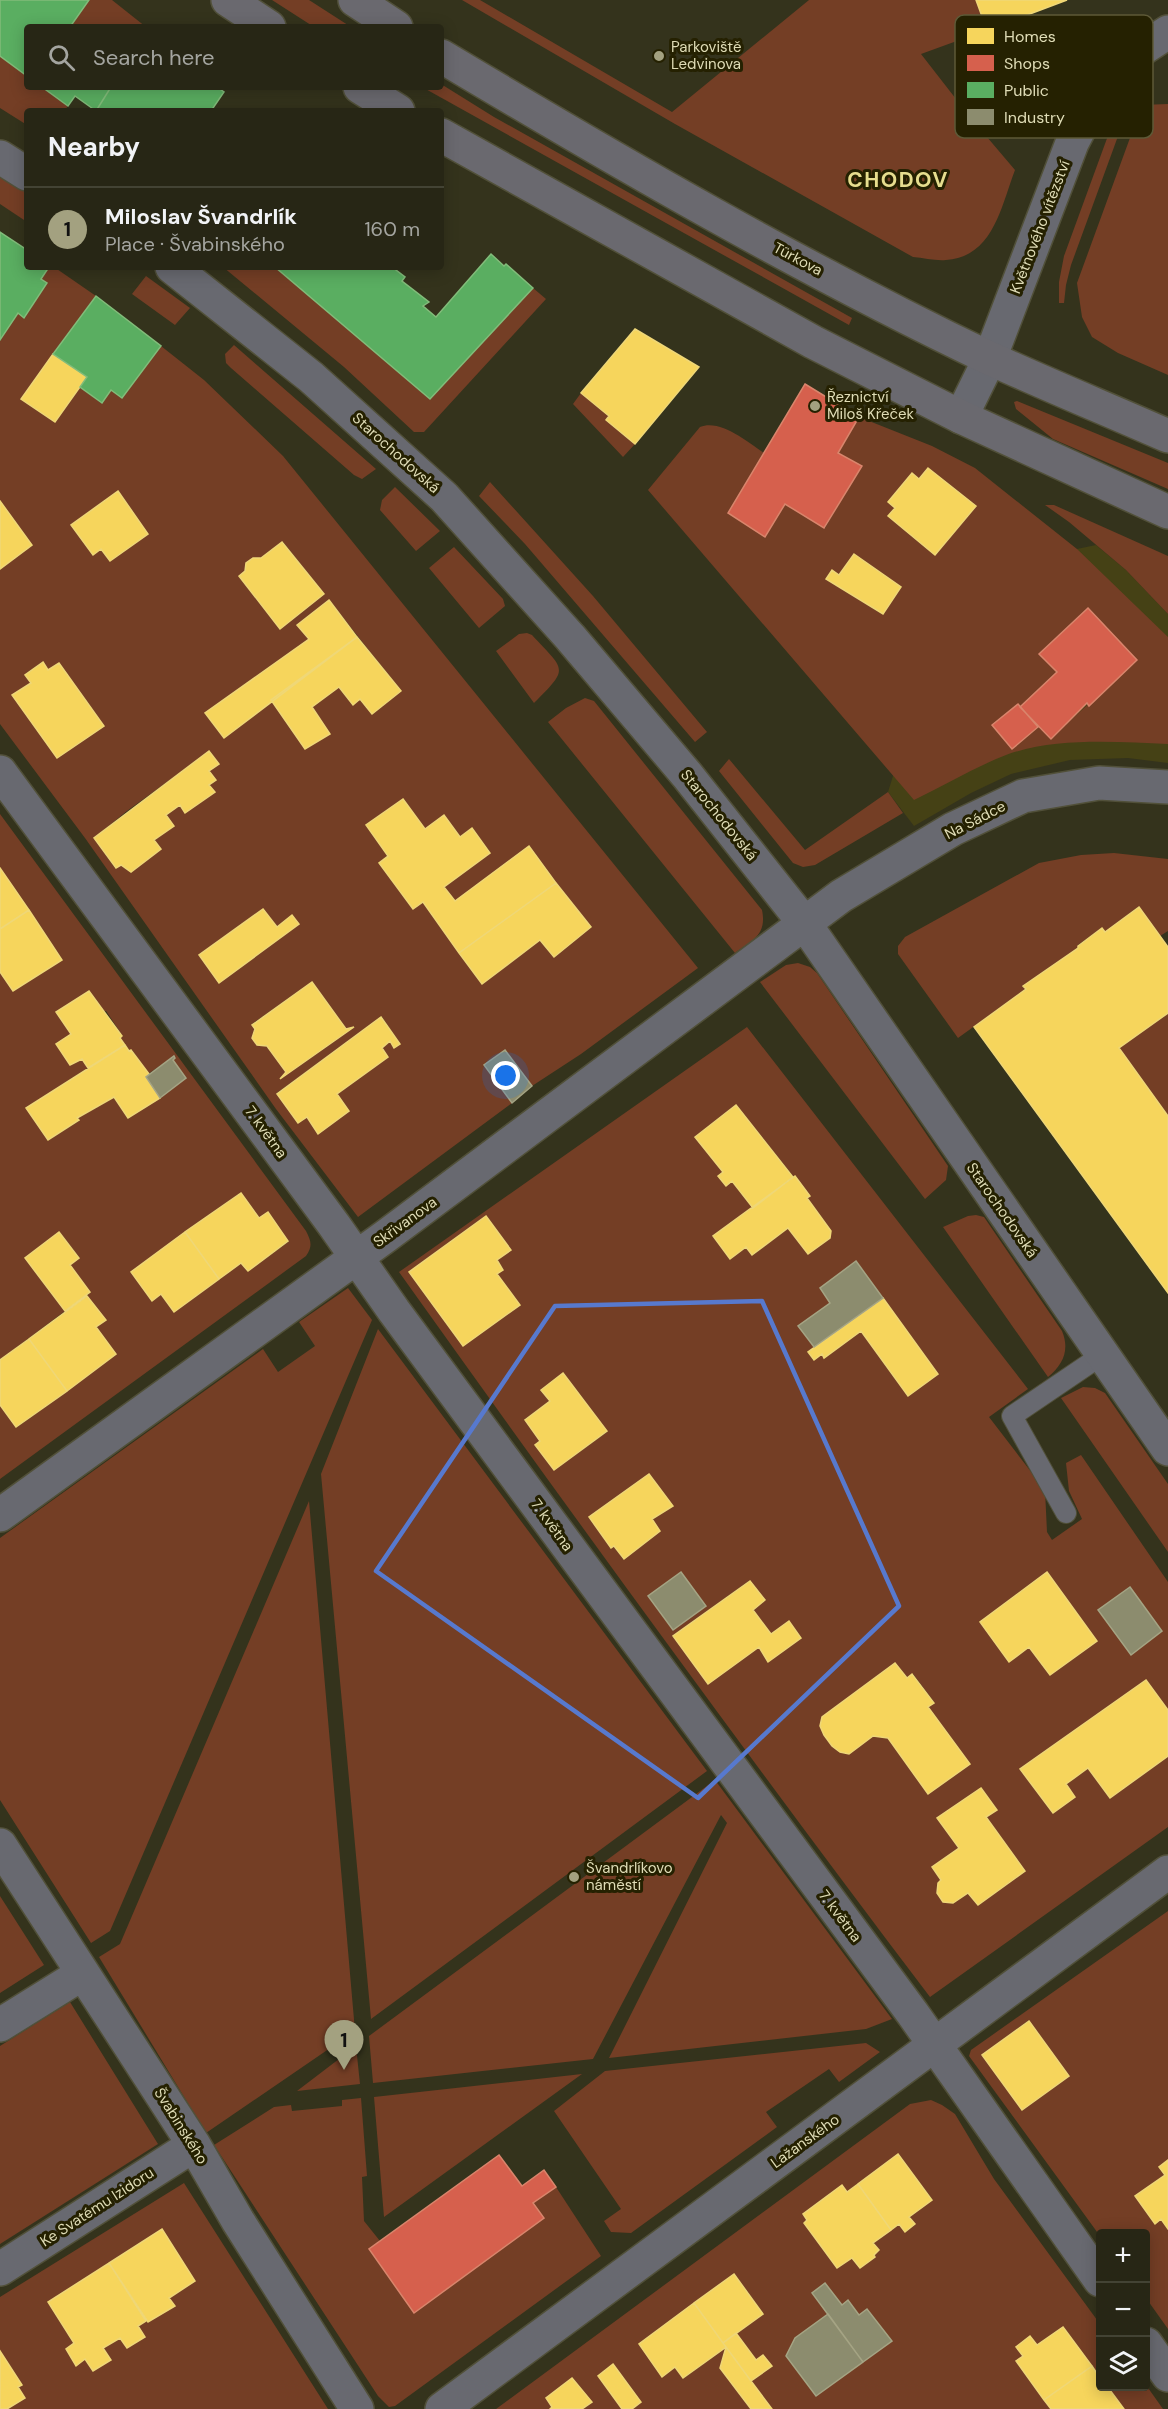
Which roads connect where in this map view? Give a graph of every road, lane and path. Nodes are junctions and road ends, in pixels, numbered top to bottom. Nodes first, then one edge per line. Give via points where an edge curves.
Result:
1 (228, 0) edge
2 (355, 0) edge
3 (264, 24) edge
4 (391, 24) edge
5 (1168, 33) edge
6 (1153, 43) edge
7 (444, 58) edge
8 (365, 90) edge
9 (393, 108) edge
10 (444, 137) edge
11 (1075, 138) edge
12 (0, 157) edge
13 (24, 172) edge
14 (176, 270) edge
15 (990, 358) junction
16 (961, 417) junction
17 (1168, 436) edge
18 (1168, 512) edge
19 (0, 772) edge
20 (1168, 787) edge
21 (806, 924) junction
22 (357, 1257) junction
23 (1102, 1355) junction
24 (1168, 1449) edge
25 (1066, 1513) dead end
26 (0, 1515) edge
27 (0, 1845) edge
28 (1168, 1872) edge
29 (82, 1974) junction
30 (0, 2025) edge
31 (934, 2046) junction
32 (194, 2145) junction
33 (0, 2269) edge
34 (1096, 2273) edge
35 (1150, 2350) edge
36 (1168, 2375) edge
37 (357, 2409) edge
38 (442, 2409) edge

1 - 3 main road
2 - 4 main road
5 - 6 street, Květnového vítězství
7 - 15 main road, Türkova via 644,177
8 - 9 main road
10 - 16 main road via 813,342
11 - 15 street, Květnového vítězství
12 - 13 street
14 - 21 street, Starochodovská via 311,377 444,497 680,766
15 - 16 street, Květnového vítězství
15 - 17 main road, Türkova
16 - 18 main road
19 - 22 street, 7. května
20 - 21 street, Na Sádce via 1099,783 1023,796 943,836 841,896
21 - 22 street, Skřivanova
21 - 23 street, Starochodovská
22 - 26 street, Skřivanova
22 - 31 street, 7. května
23 - 24 street, Starochodovská
23 - 25 lane via 1012,1416
27 - 29 street, Švabinského
28 - 31 street, Lažanského
29 - 30 street
29 - 32 street, Švabinského
31 - 34 street, 7. května
31 - 38 street, Lažanského
32 - 33 street, Ke Svatému Izidoru
32 - 37 street, Švabinského
35 - 36 street

